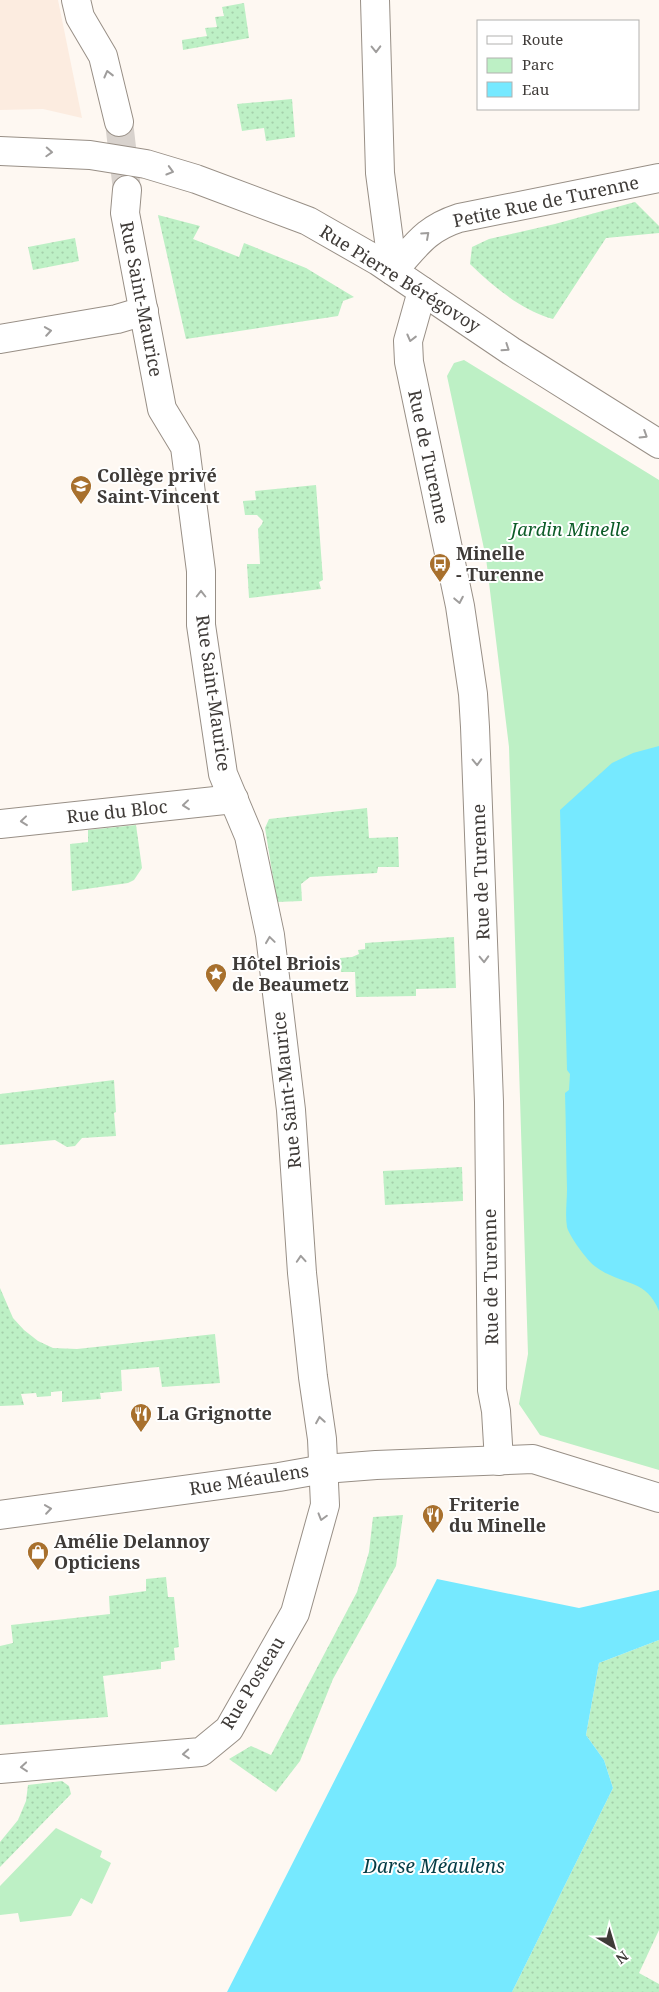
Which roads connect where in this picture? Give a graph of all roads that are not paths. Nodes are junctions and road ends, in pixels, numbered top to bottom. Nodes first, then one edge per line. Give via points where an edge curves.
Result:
1 (76, 0) edge
2 (375, 0) edge
3 (119, 122) tunnel mouth
4 (0, 151) edge
5 (659, 178) edge
6 (127, 190) tunnel mouth
7 (393, 271) junction
8 (422, 291) junction
9 (144, 311) junction
10 (0, 339) edge
11 (659, 444) edge
12 (234, 798) junction
13 (0, 824) edge
14 (499, 1461) junction
15 (324, 1468) junction
16 (659, 1498) edge
17 (0, 1515) edge
18 (0, 1769) edge

3 -> 1 street via 103,56 80,17
2 -> 7 street via 380,173
4 -> 7 street, Rue Pierre Bérégovoy via 90,155 146,164 179,174 308,222 353,245
7 -> 5 street, Petite Rue de Turenne via 427,233 459,218
6 - 9 street, Rue Saint-Maurice via 125,212
7 - 8 street, Rue Pierre Bérégovoy
8 -> 11 street, Rue Pierre Bérégovoy
8 -> 14 street, Rue de Turenne via 408,341 409,362 460,606 473,694 489,1102 492,1390
10 -> 9 street via 117,319
12 -> 9 street, Rue Saint-Maurice via 223,774 202,635 201,571 185,447 162,409
12 -> 13 street, Rue du Bloc
15 -> 12 street, Rue Saint-Maurice via 302,1273 291,1110 270,935 248,836
14 - 15 street, Rue Méaulens via 436,1461
14 - 16 street, Rue Méaulens via 533,1459
17 -> 15 street, Rue Méaulens
15 -> 18 street, Rue Posteau via 325,1505 295,1613 229,1729 201,1752

